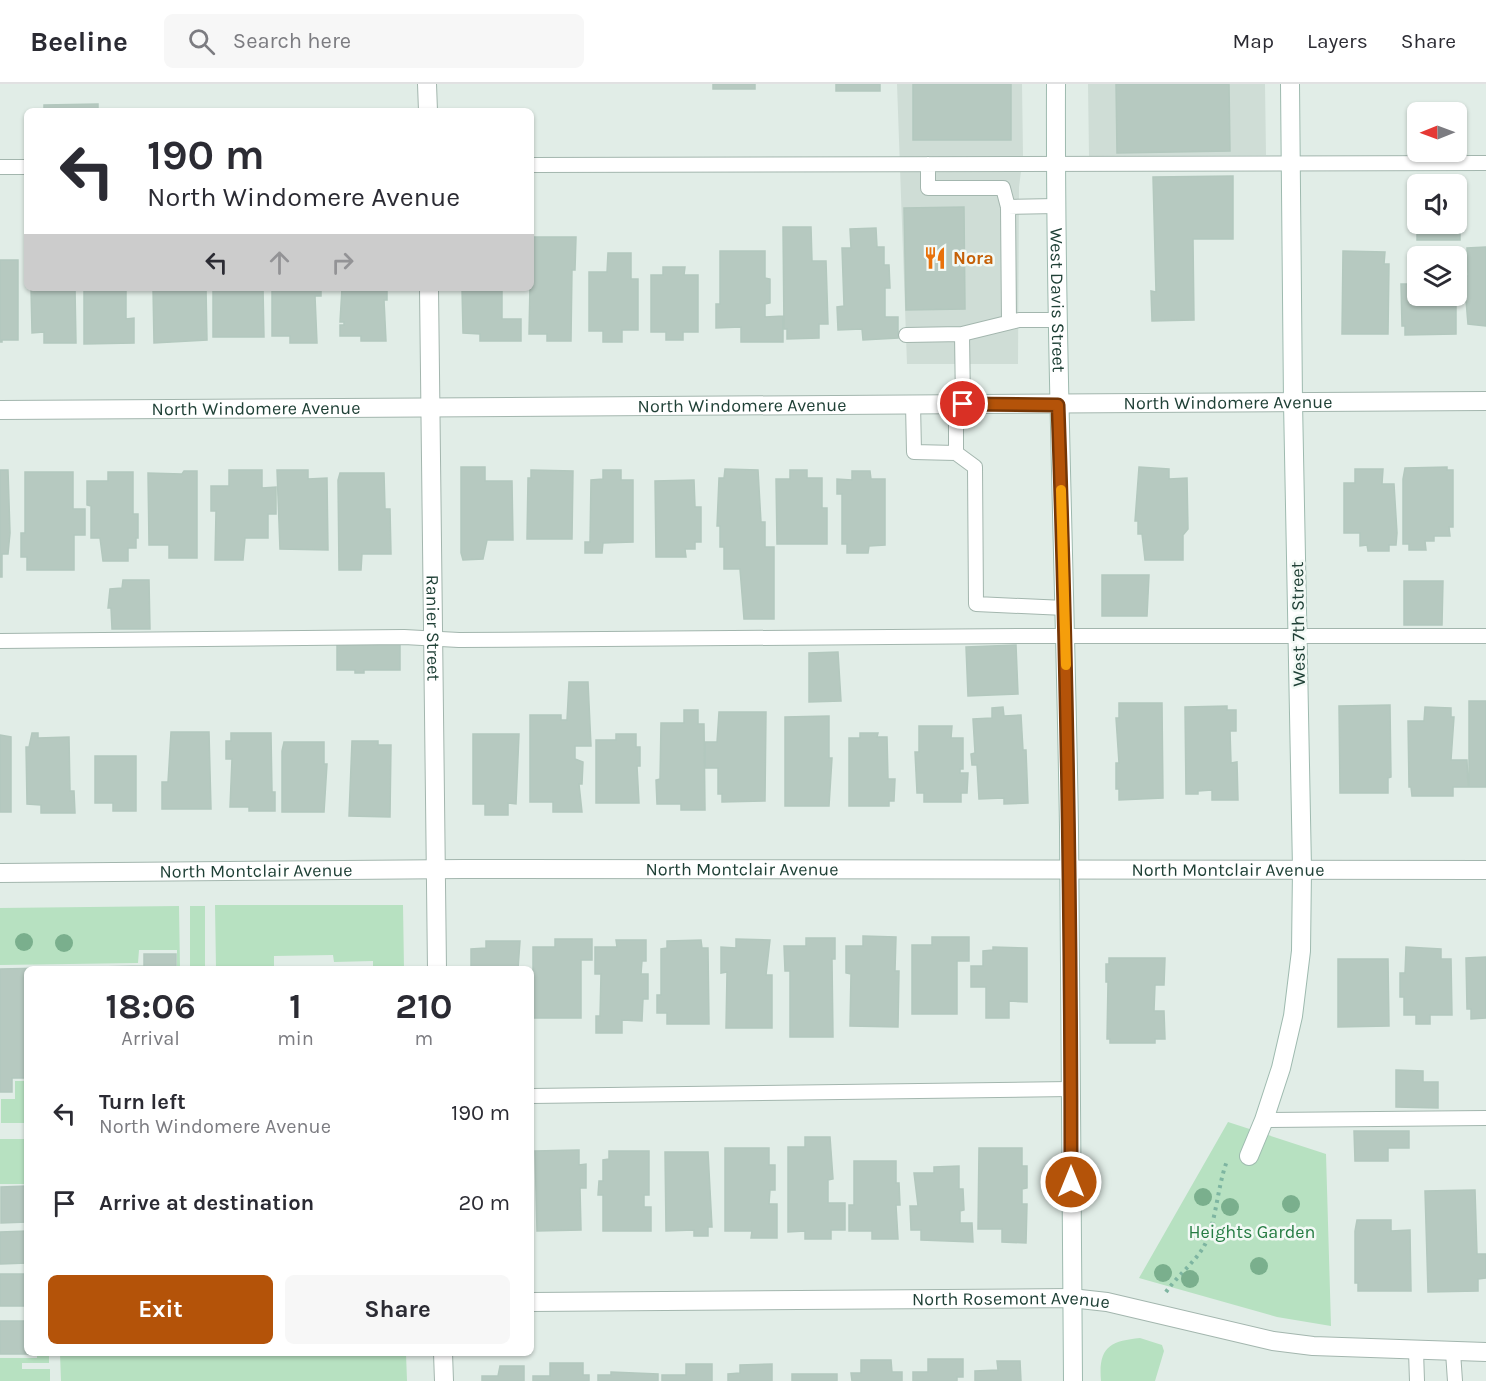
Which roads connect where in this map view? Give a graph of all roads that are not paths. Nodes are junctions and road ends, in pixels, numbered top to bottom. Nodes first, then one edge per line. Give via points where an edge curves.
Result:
1 (427, 84) edge
2 (1056, 84) edge
3 (1290, 84) edge
4 (428, 108) edge
5 (1486, 163) edge
6 (928, 164) junction
7 (1056, 164) junction
8 (1291, 164) junction
9 (534, 165) edge
10 (0, 167) edge
11 (24, 167) edge
12 (1056, 206) junction
13 (1008, 207) junction
14 (429, 291) edge
15 (1058, 320) junction
16 (1010, 322) junction
17 (962, 334) junction
18 (906, 335) dead end
19 (1486, 401) edge
20 (1293, 402) junction
21 (960, 403) junction
22 (913, 404) junction
23 (1058, 405) junction
24 (430, 407) junction
25 (0, 411) edge
26 (957, 453) junction
27 (1065, 608) junction
28 (1298, 635) junction
29 (1066, 636) junction
30 (1486, 636) edge
31 (433, 639) junction
32 (0, 641) edge
33 (1069, 868) junction
34 (1302, 869) junction
35 (436, 870) junction
36 (1486, 870) edge
37 (0, 873) edge
38 (437, 966) edge
39 (1070, 1089) junction
40 (534, 1096) edge
41 (1486, 1118) edge
42 (1264, 1120) junction
43 (1249, 1156) dead end
44 (1071, 1298) junction
45 (534, 1302) edge
46 (1416, 1351) junction
47 (1453, 1352) junction
48 (1486, 1352) edge
49 (443, 1356) edge
50 (444, 1381) edge
51 (1073, 1381) edge
52 (1417, 1381) edge
53 (1455, 1381) edge

1 - 4 street
2 - 7 street, West Davis Street
3 - 8 street, West 7th Street
5 - 8 lane
6 - 7 lane
6 - 9 lane
6 - 13 lane via 928,188 1003,188
7 - 8 lane
7 - 12 street, West Davis Street
8 - 20 street, West 7th Street
10 - 11 lane
12 - 13 lane
12 - 15 street, West Davis Street
13 - 16 lane
14 - 24 street, Ranier Street
15 - 16 lane
15 - 23 street, West Davis Street
16 - 17 lane
17 - 18 lane
17 - 21 lane
19 - 20 street, North Windomere Avenue
20 - 23 street, North Windomere Avenue
20 - 28 street, West 7th Street
21 - 22 street, North Windomere Avenue
21 - 23 street, North Windomere Avenue
21 - 26 lane
22 - 24 street, North Windomere Avenue
22 - 26 lane via 914,452
23 - 27 street, West Davis Street
24 - 25 street, North Windomere Avenue
24 - 31 street, Ranier Street
26 - 27 lane via 975,467 976,604
27 - 29 street, West Davis Street
28 - 29 lane
28 - 30 lane
28 - 34 street, West 7th Street
29 - 31 lane
29 - 33 street, West Davis Street
31 - 32 lane
31 - 35 street, Ranier Street
33 - 34 street, North Montclair Avenue
33 - 35 street, North Montclair Avenue
33 - 39 street, West Davis Street
34 - 36 street, North Montclair Avenue
34 - 42 street, West 7th Street via 1301,951 1293,1016
35 - 37 street, North Montclair Avenue
35 - 38 street, Ranier Street
39 - 40 lane
39 - 44 street, West Davis Street
41 - 42 lane
42 - 43 street, West 7th Street
44 - 45 street, North Rosemont Avenue
44 - 46 street, North Rosemont Avenue via 1107,1302 1273,1341
44 - 51 street, West Davis Street
46 - 47 street, North Rosemont Avenue
46 - 52 lane
47 - 48 street, North Rosemont Avenue
47 - 53 lane
49 - 50 street

